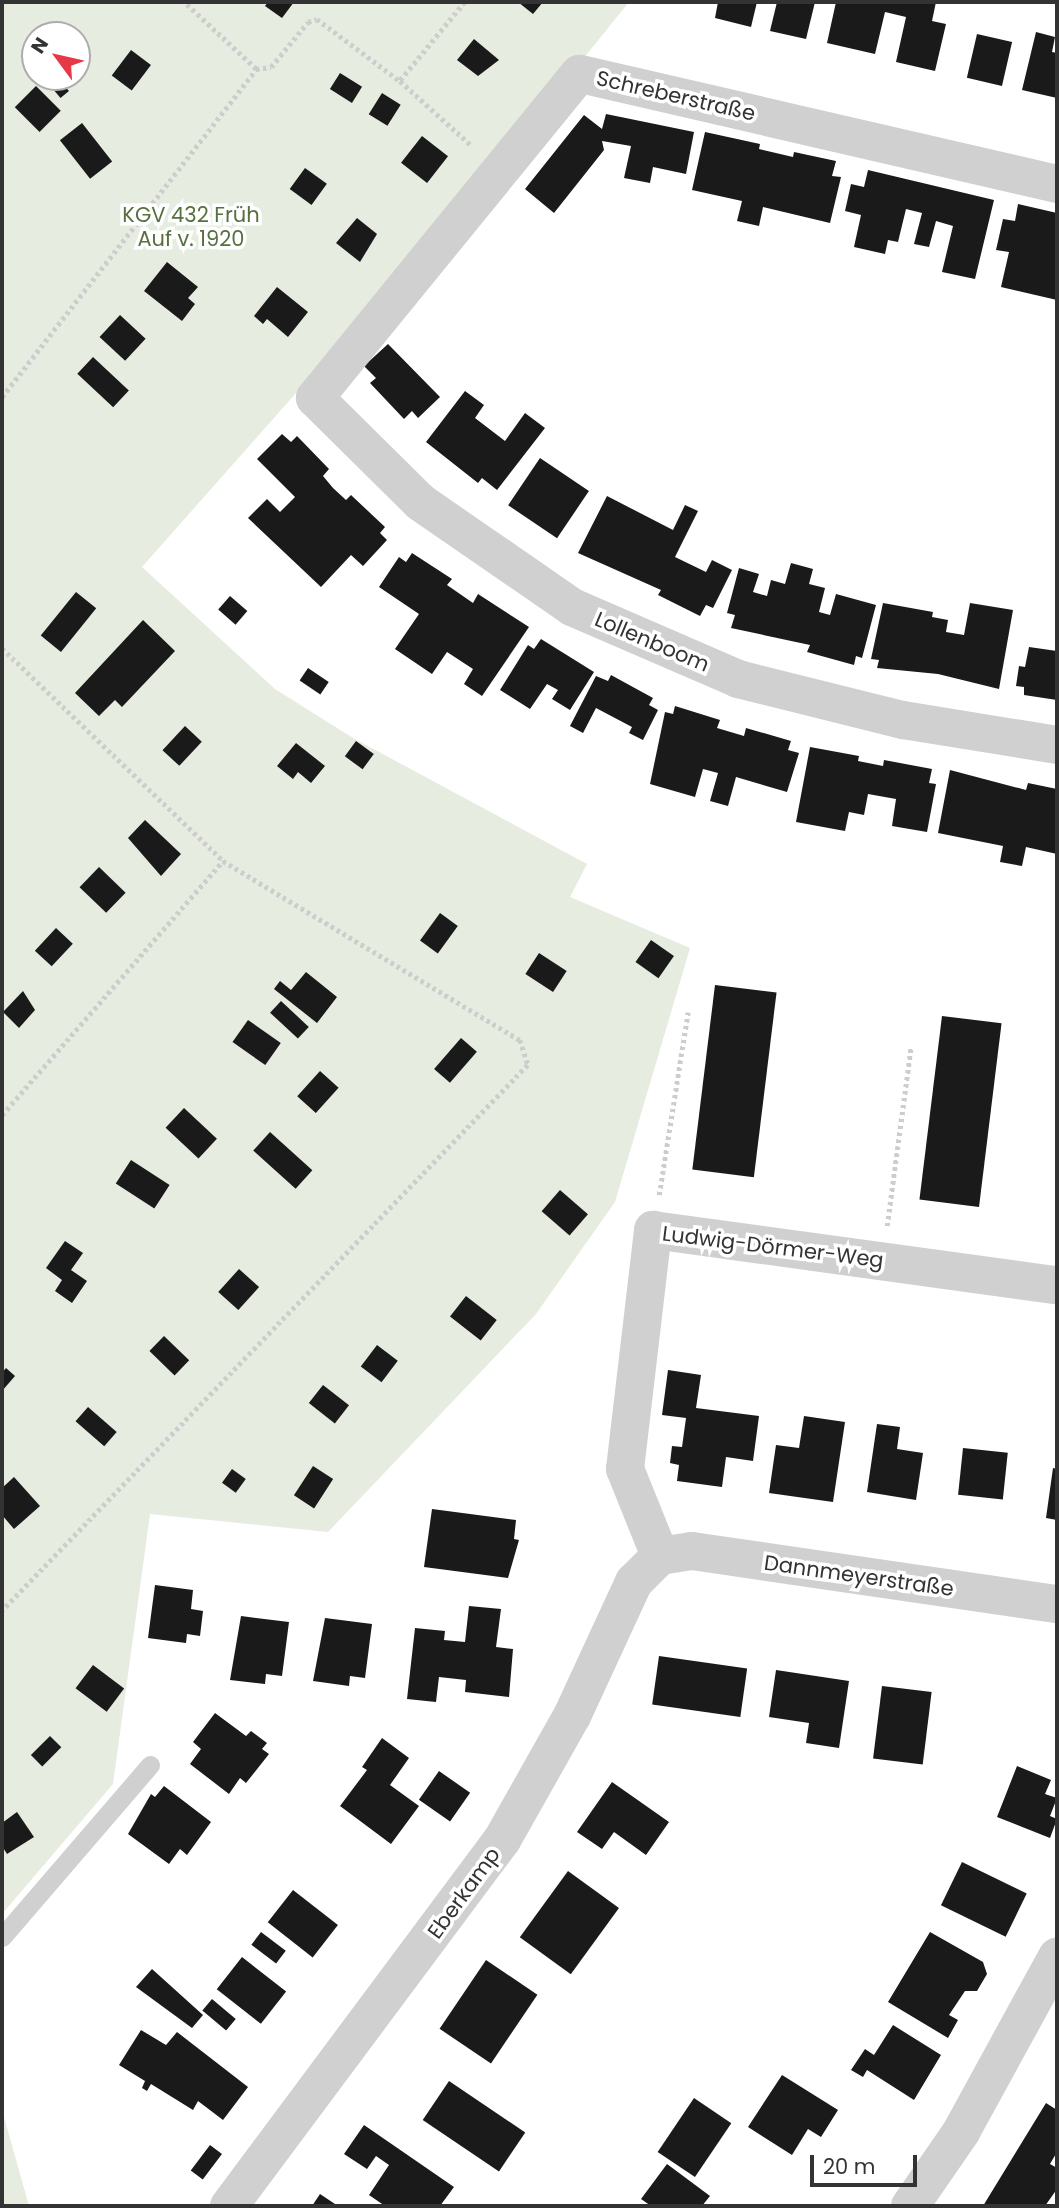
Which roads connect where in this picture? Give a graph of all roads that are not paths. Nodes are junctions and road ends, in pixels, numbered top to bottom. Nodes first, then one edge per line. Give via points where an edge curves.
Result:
1 (1057, 184) edge
2 (315, 398) joint
3 (1057, 745) edge
4 (1057, 1284) edge
5 (660, 1556) junction
6 (1057, 1604) edge
7 (150, 1765) dead end
8 (2, 1937) edge
9 (1057, 1957) edge
10 (229, 2206) edge
11 (910, 2206) edge

1 - 2 street, Schreberstraße via 579,74
2 - 3 street, Lollenboom via 420,502 572,607 738,679 903,720
4 - 5 street, Ludwig-Dörmer-Weg via 653,1230 625,1469
5 - 6 street, Dannmeyerstraße via 692,1551
5 - 10 street, Eberkamp via 634,1582 572,1716 502,1840
7 - 8 lane
9 - 11 street via 961,2132

